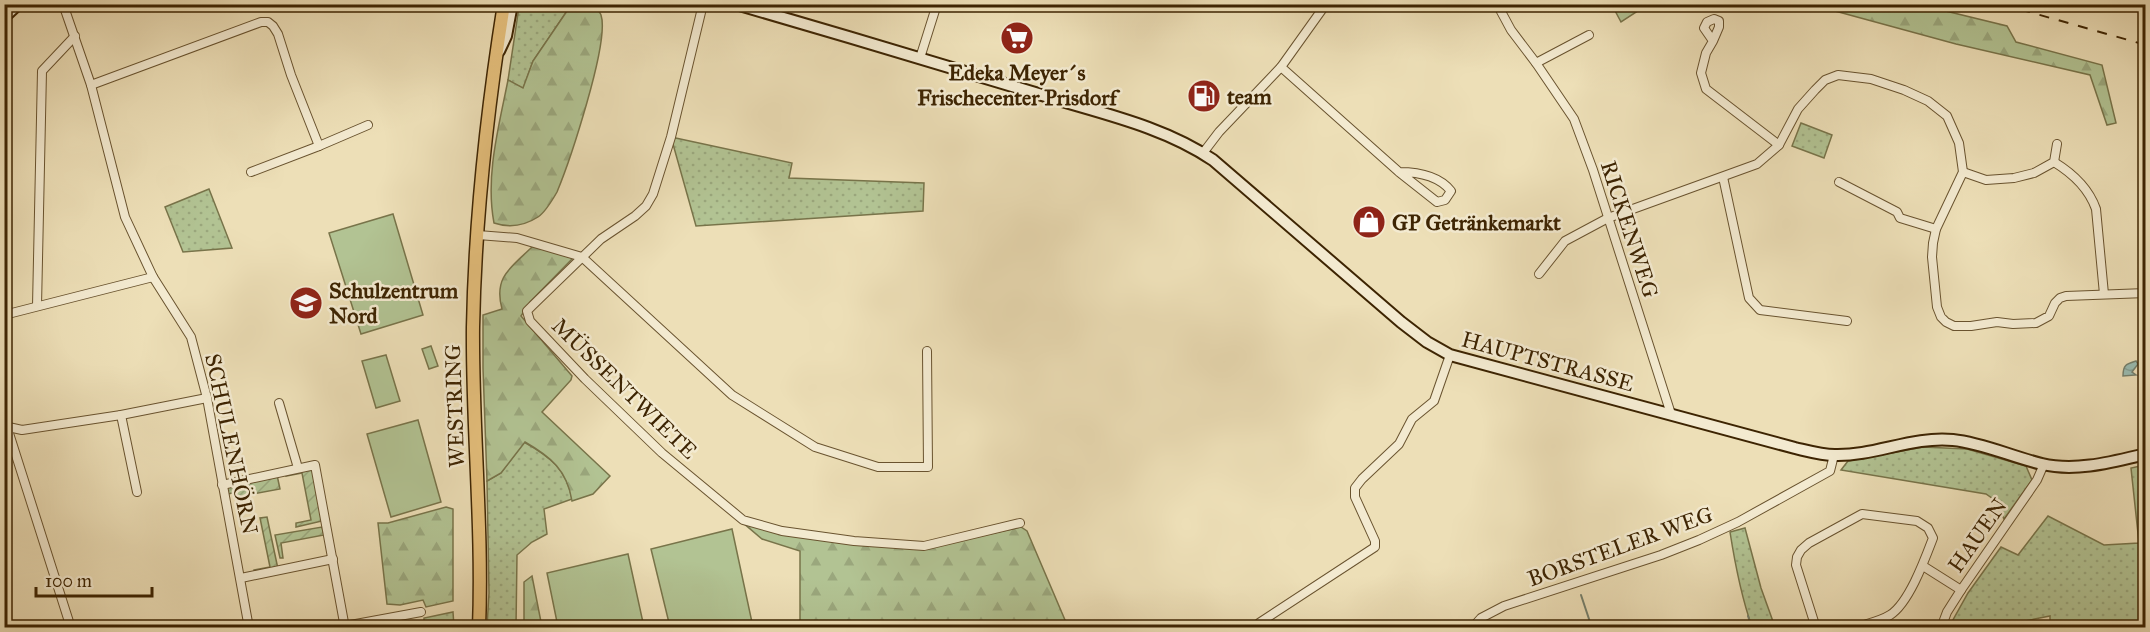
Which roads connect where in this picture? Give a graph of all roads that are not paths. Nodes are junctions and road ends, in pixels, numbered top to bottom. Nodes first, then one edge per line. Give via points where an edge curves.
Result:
1 (18, 4) edge
2 (63, 4) edge
3 (504, 4) edge
4 (512, 4) edge
5 (703, 4) edge
6 (736, 4) edge
7 (937, 4) edge
8 (1326, 4) edge
9 (1497, 4) edge
10 (4, 17) edge
11 (1589, 35) dead end
12 (75, 36) junction
13 (1713, 41) dead end
14 (496, 57) junction
15 (920, 58) junction
16 (1536, 63) junction
17 (1281, 67) junction
18 (91, 85) junction
19 (368, 125) dead end
20 (2057, 144) dead end
21 (1779, 145) junction
22 (319, 146) junction
23 (1203, 153) junction
24 (2054, 162) junction
25 (251, 172) dead end
26 (1399, 172) junction
27 (1963, 172) junction
28 (1723, 177) junction
29 (1839, 182) dead end
30 (1608, 218) junction
31 (1936, 229) junction
32 (477, 235) junction
33 (582, 257) junction
34 (1539, 274) dead end
35 (153, 278) junction
36 (2145, 293) edge
37 (2104, 294) junction
38 (37, 306) junction
39 (4, 315) edge
40 (1847, 321) dead end
41 (927, 351) dead end
42 (1450, 355) junction
43 (207, 398) junction
44 (279, 403) dead end
45 (1671, 414) junction
46 (121, 415) junction
47 (6, 427) edge
48 (2145, 454) edge
49 (1834, 455) junction
50 (2043, 464) junction
51 (298, 468) junction
52 (222, 485) junction
53 (137, 492) dead end
54 (1020, 523) dead end
55 (333, 560) junction
56 (1923, 566) junction
57 (241, 578) junction
58 (1960, 590) junction
59 (421, 612) dead end
60 (71, 627) edge
61 (249, 627) edge
62 (345, 627) edge
63 (479, 627) edge
64 (1259, 627) edge
65 (1472, 627) edge
66 (1816, 627) edge
67 (1854, 627) edge
68 (1941, 627) edge

1 - 10 main road
2 - 12 street, SCHULENHÖRN
3 - 14 main road, WESTRING
4 - 14 main road via 506,36
5 - 33 street, MÜSSENTWIETE via 653,194 646,206
6 - 15 main road, HAUPTSTRASSE
7 - 15 street
8 - 17 street
9 - 16 street, RICKENWEG
11 - 16 street
12 - 18 street, SCHULENHÖRN
12 - 38 street via 42,71
13 - 21 street via 1701,73 1706,89
14 - 32 main road, WESTRING
15 - 23 main road, HAUPTSTRASSE via 1136,124
16 - 30 street, RICKENWEG via 1574,119
17 - 23 street
17 - 26 street
18 - 22 street via 268,22 278,34
18 - 35 street, SCHULENHÖRN via 125,217
19 - 22 street
20 - 24 street
21 - 27 street via 1798,109 1825,80 1838,75 1871,79 1912,93 1947,116 1959,143
21 - 28 street via 1757,164
22 - 25 street
23 - 42 main road, HAUPTSTRASSE via 1401,322
24 - 27 street via 2014,178 1986,180
24 - 37 street via 2092,197
26 - 26 street via 1437,202 1445,200 1450,191 1446,185 1419,172
27 - 31 street
28 - 30 street
28 - 40 street via 1749,298 1754,304 1760,310
29 - 31 street via 1896,212 1900,218
30 - 34 street via 1565,241
30 - 45 street, RICKENWEG
31 - 37 street via 1932,257 1937,307 1941,317 1954,326 2036,323 2049,316 2060,298
32 - 33 street via 517,238
32 - 63 main road, WESTRING via 473,355
33 - 41 street via 732,395 815,447 878,467 928,467
33 - 54 street, MÜSSENTWIETE via 527,311 530,321 662,453 743,520 792,533 854,542 924,546
35 - 38 street
35 - 43 street, SCHULENHÖRN via 191,337
36 - 37 street
38 - 39 street
42 - 45 main road, HAUPTSTRASSE
42 - 64 street via 1434,401 1413,419 1399,444 1355,488 1374,547 1259,623
43 - 46 street
43 - 52 street, SCHULENHÖRN
44 - 51 street
45 - 49 main road, HAUPTSTRASSE
46 - 47 street via 22,430
46 - 53 street
47 - 60 street
48 - 50 main road, HAUPTSTRASSE via 2105,464
49 - 50 main road, HAUPTSTRASSE via 1919,441 1953,440
49 - 65 street, BORSTELER WEG via 1830,471 1738,522 1661,555 1504,606
50 - 58 street, HAUEN via 2037,480
51 - 52 street
51 - 55 street via 315,465
52 - 57 street, SCHULENHÖRN
55 - 57 street
55 - 62 street
56 - 58 street
56 - 66 street via 1933,538 1928,528 1917,521 1862,514 1843,523 1809,543 1797,557
56 - 67 street via 1899,608 1885,618
57 - 61 street, SCHULENHÖRN
58 - 68 street, HAUEN
59 - 62 street

